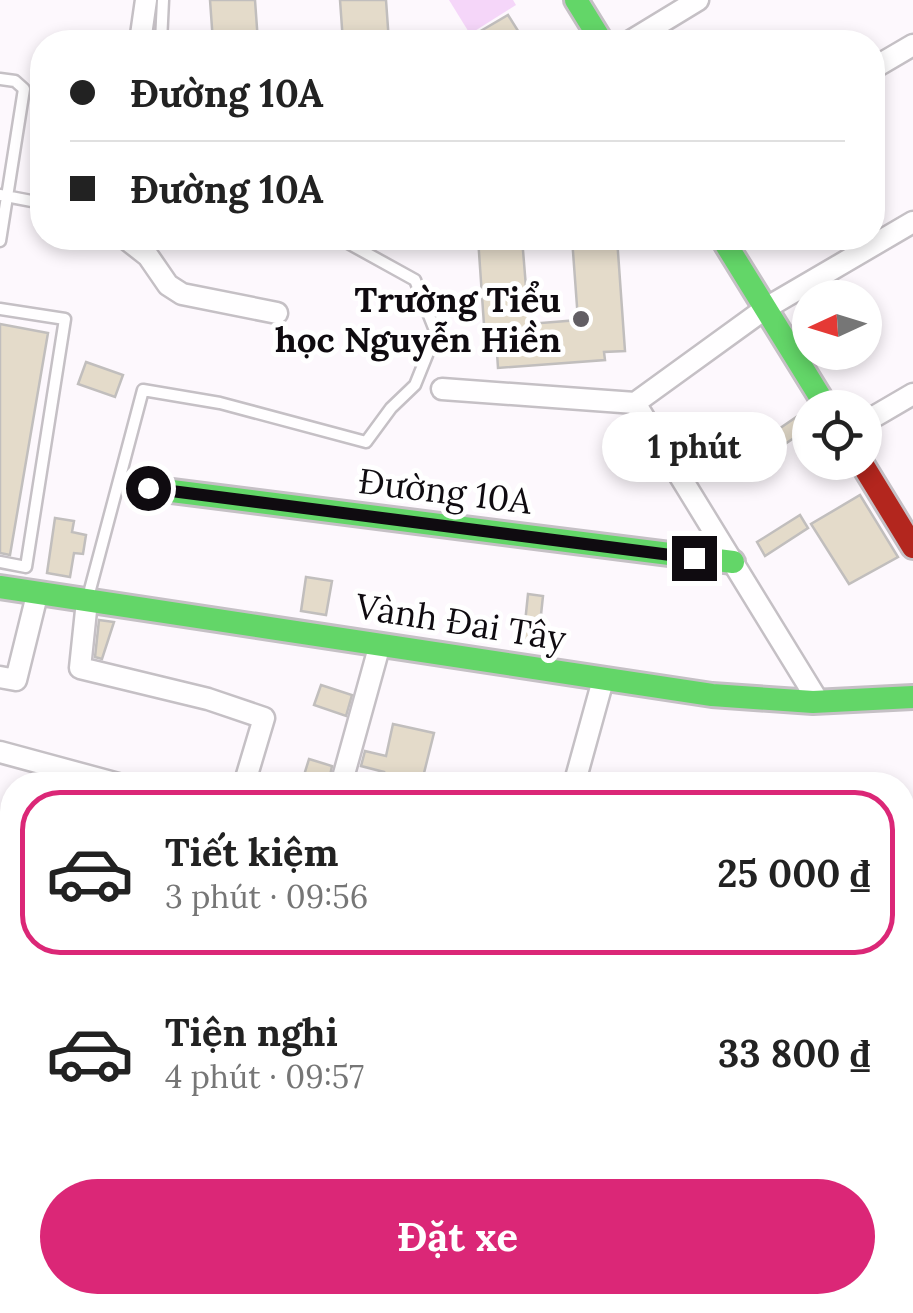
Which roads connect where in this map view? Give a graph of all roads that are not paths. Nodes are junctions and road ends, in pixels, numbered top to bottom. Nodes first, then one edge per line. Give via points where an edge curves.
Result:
1 (146, 0) edge
2 (163, 0) edge
3 (576, 0) edge
4 (698, 0) edge
5 (142, 30) edge
6 (162, 30) edge
7 (595, 30) edge
8 (649, 30) edge
9 (913, 45) edge
10 (885, 61) edge
11 (0, 79) edge
12 (4, 196) edge
13 (30, 201) edge
14 (913, 222) edge
15 (885, 238) edge
16 (0, 241) edge
17 (141, 250) edge
18 (361, 250) edge
19 (730, 250) edge
20 (865, 250) edge
21 (766, 308) junction
22 (0, 309) edge
23 (277, 314) dead end
24 (442, 390) dead end
25 (816, 390) edge
26 (913, 394) edge
27 (635, 403) junction
28 (882, 412) edge
29 (872, 480) edge
30 (148, 488) dead end
31 (913, 547) edge
32 (0, 562) edge
33 (733, 562) junction
34 (0, 587) edge
35 (37, 595) junction
36 (87, 601) junction
37 (380, 644) junction
38 (0, 676) edge
39 (603, 680) junction
40 (913, 697) edge
41 (818, 702) junction
42 (0, 752) edge
43 (74, 772) edge
44 (248, 772) edge
45 (345, 772) edge
46 (578, 772) edge

1 - 5 street
2 - 6 lane
3 - 7 street
4 - 8 street
9 - 10 street
11 - 12 lane via 24,89
12 - 13 lane
12 - 16 lane
14 - 15 street
17 - 23 street via 182,294
18 - 36 lane via 415,280 436,332 415,384 366,442 143,390
19 - 21 street
20 - 21 street
21 - 25 street
21 - 27 street
22 - 32 lane via 65,319 26,568
24 - 27 street
26 - 28 street
27 - 33 street
29 - 31 street
30 - 33 street, Đường 10A
33 - 41 street
34 - 35 street, Vành Đai Tây
35 - 36 street, Vành Đai Tây
35 - 38 street via 16,680
36 - 37 street, Vành Đai Tây
36 - 44 street via 80,668 264,718
37 - 39 street, Vành Đai Tây
37 - 45 street
39 - 41 street, Vành Đai Tây
39 - 46 street
40 - 41 street, Vành Đai Tây
42 - 43 street

